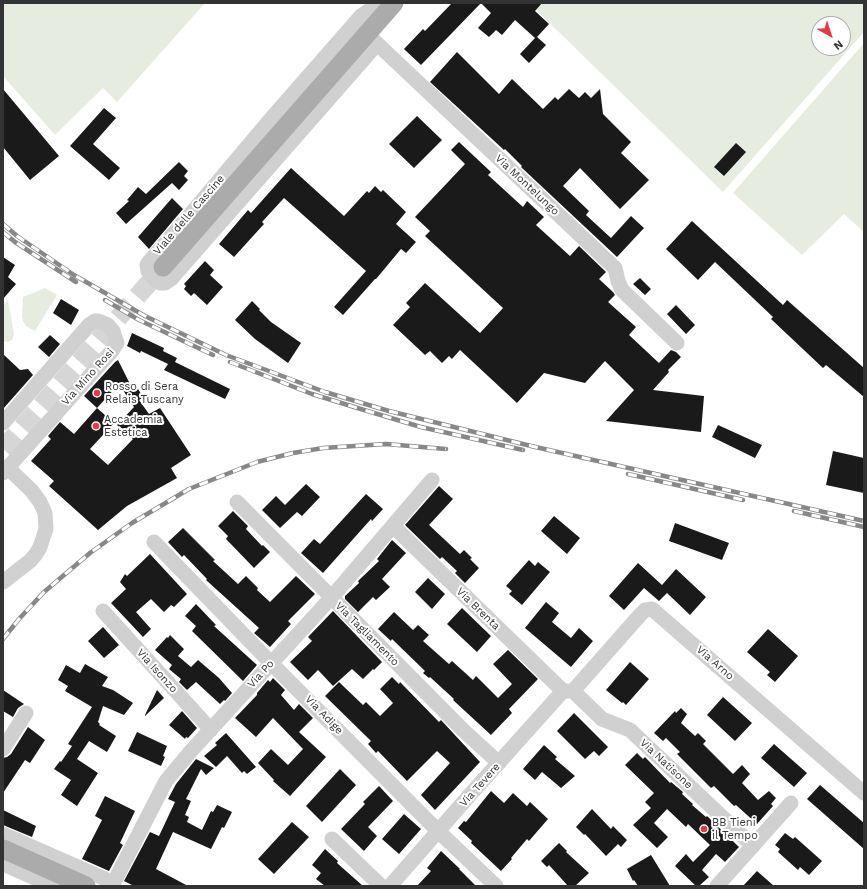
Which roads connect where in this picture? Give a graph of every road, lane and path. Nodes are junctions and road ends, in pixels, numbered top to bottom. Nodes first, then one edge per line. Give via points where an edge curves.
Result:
1 (390, 7) edge
2 (372, 39) junction
3 (163, 267) tunnel mouth
4 (677, 343) dead end
5 (3, 423) edge
6 (5, 470) edge
7 (432, 480) dead end
8 (237, 502) dead end
9 (393, 526) junction
10 (154, 542) dead end
11 (3, 582) edge
12 (332, 598) junction
13 (103, 611) dead end
14 (271, 663) junction
15 (568, 691) junction
16 (26, 713) dead end
17 (211, 730) junction
18 (3, 748) edge
19 (499, 763) junction
20 (864, 794) edge
21 (791, 803) dead end
22 (438, 831) junction
23 (3, 834) edge
24 (332, 839) dead end
25 (753, 846) junction
26 (3, 849) edge
27 (3, 864) edge
28 (114, 885) edge
29 (53, 886) edge
30 (86, 886) edge
31 (381, 886) edge
32 (390, 886) edge
33 (496, 886) edge
34 (717, 886) edge

1 - 2 main road, Viale delle Cascine
1 - 2 street, Viale delle Cascine via 377,5 361,16 269,121 149,262 148,271 153,278 160,283 171,279
2 - 3 main road, Viale delle Cascine
2 - 4 street, Via Montelungo via 615,268 622,290
5 - 6 street, Via Mino Rosi via 89,325 98,321 108,325 117,343 111,352
6 - 11 street, Via Mino Rosi via 32,491 40,502 45,513 46,529 36,554
7 - 9 street, Via Po
8 - 12 street, Via Tagliamento
9 - 12 street, Via Po
9 - 15 street, Via Brenta
10 - 14 street, Via Adige
12 - 14 street, Via Po
12 - 19 street, Via Tagliamento
13 - 17 street, Via Isonzo
14 - 17 street, Via Po
14 - 22 street, Via Adige
15 - 19 street, Via Tevere
15 - 20 street, Via Arno via 645,610 652,608
15 - 25 street, Via Natisone via 602,719 630,730
16 - 18 street
17 - 28 street, Via Po via 166,781
19 - 22 street, Via Tevere
21 - 25 street
22 - 32 street, Via Tevere
22 - 33 street, Via Adige
23 - 28 street via 50,853
24 - 31 street
25 - 34 street
26 - 30 main road
27 - 29 street

